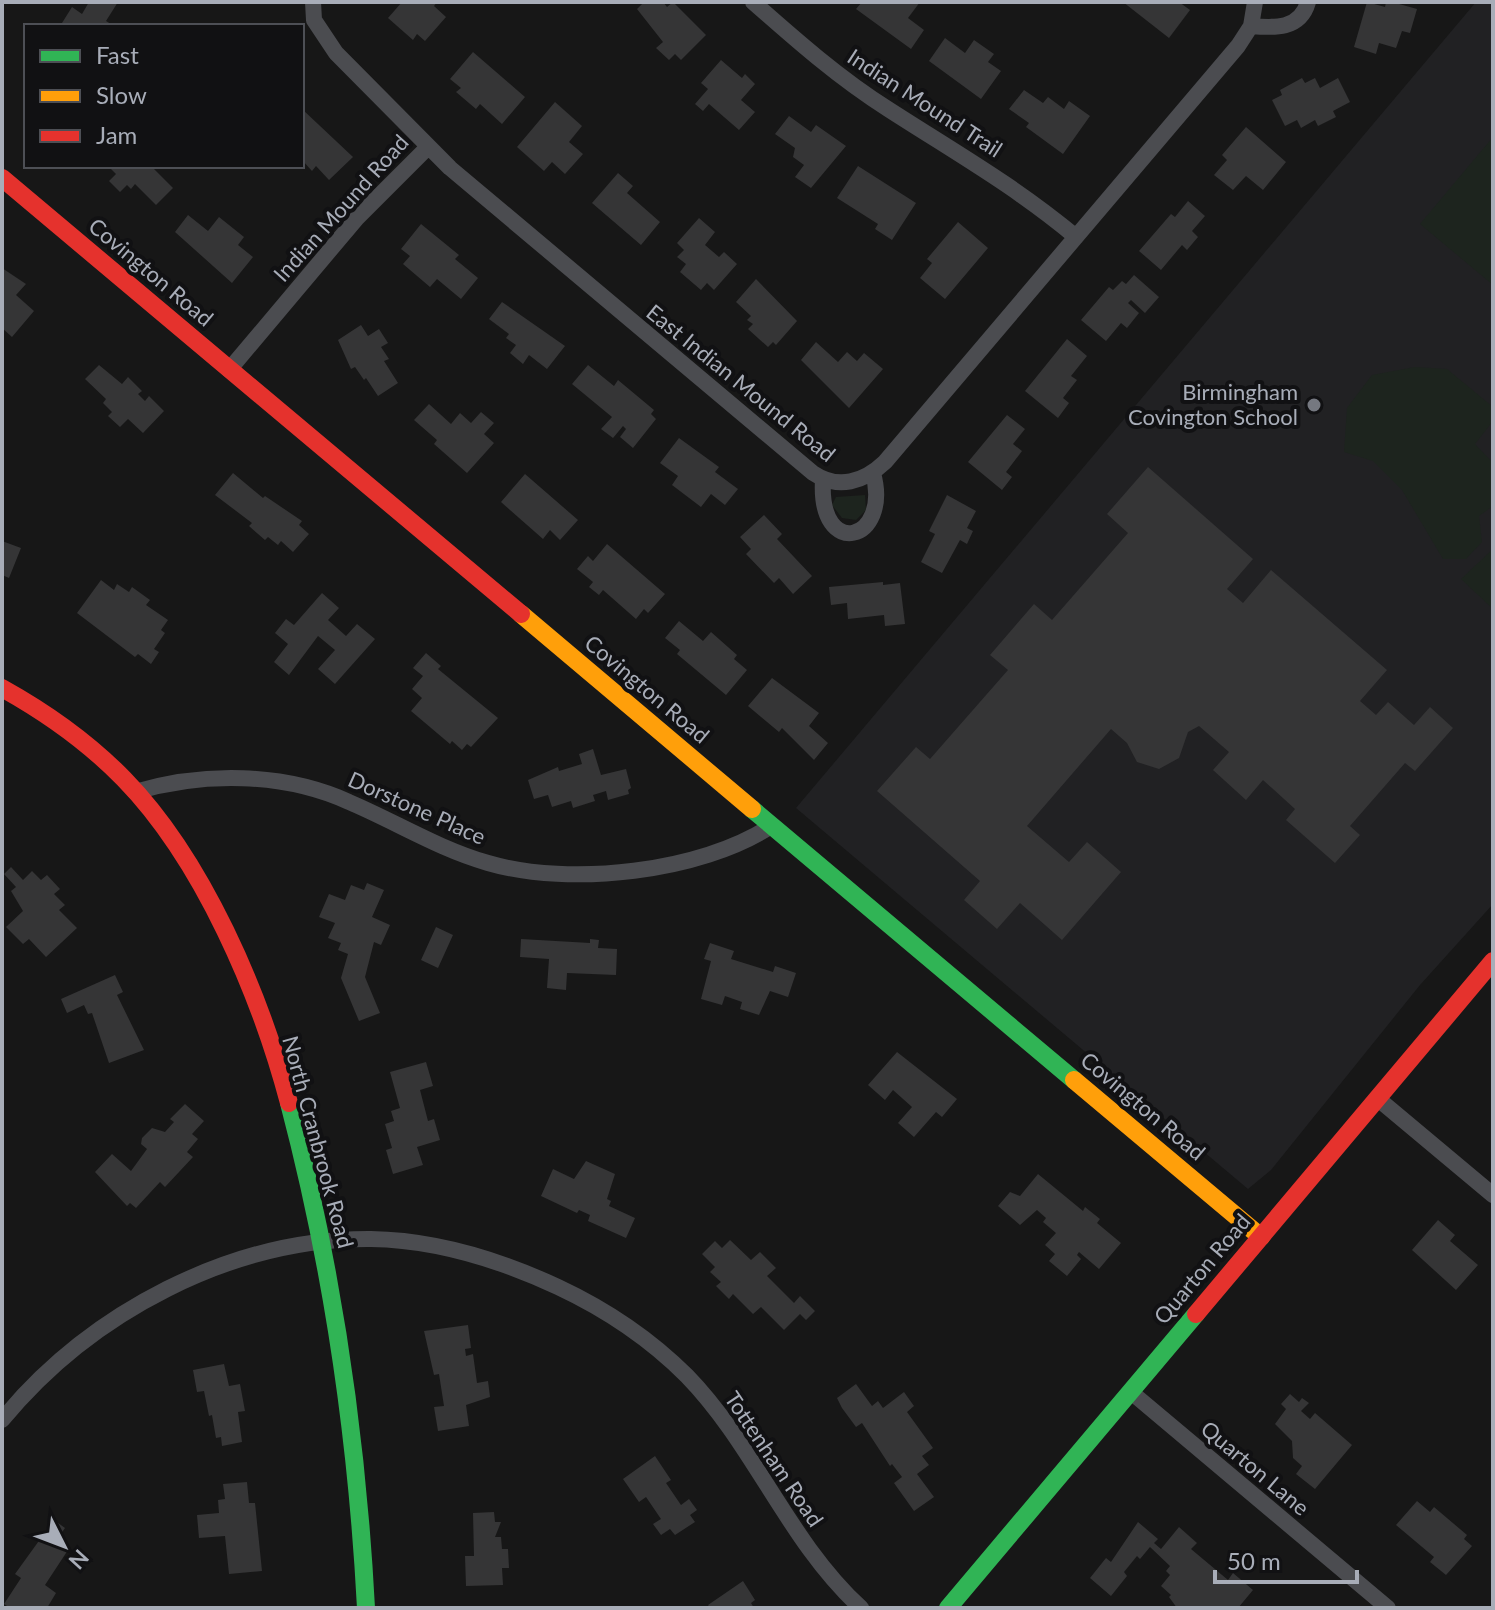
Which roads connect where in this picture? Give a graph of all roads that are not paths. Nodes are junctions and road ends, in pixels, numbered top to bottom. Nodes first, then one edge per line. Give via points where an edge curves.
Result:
1 (313, 2) edge
2 (753, 2) edge
3 (1255, 2) edge
4 (1308, 2) edge
5 (1251, 26) junction
6 (428, 147) junction
7 (2, 178) edge
8 (1076, 237) junction
9 (229, 370) junction
10 (873, 473) junction
11 (823, 480) junction
12 (2, 688) edge
13 (135, 792) junction
14 (771, 826) junction
15 (1493, 961) edge
16 (1377, 1098) junction
17 (1493, 1195) edge
18 (1261, 1237) junction
19 (321, 1241) junction
20 (1131, 1392) junction
21 (2, 1420) edge
22 (366, 1608) edge
23 (861, 1608) edge
24 (948, 1608) edge
25 (1388, 1608) edge

1 - 6 street, Indian Mound Road via 314,20 330,46
2 - 8 street, Indian Mound Trail via 823,63 986,168
3 - 5 street
4 - 5 street via 1291,24
5 - 8 street
6 - 9 street, Indian Mound Road via 357,218
6 - 11 street, East Indian Mound Road
7 - 9 street, Covington Road
8 - 10 street
9 - 14 street, Covington Road
10 - 11 street, East Indian Mound Road via 846,483
10 - 11 street via 875,514 854,532 835,529 828,521
12 - 13 street, North Cranbrook Road via 77,737
13 - 14 street, Dorstone Place via 180,781 236,778 282,783 346,800 433,843 491,864 551,872 615,872 705,856
13 - 19 street, North Cranbrook Road via 186,862 245,981 286,1098
14 - 18 street, Covington Road
15 - 16 street, Quarton Road
16 - 17 street
16 - 18 street, Quarton Road
18 - 20 street, Quarton Road
19 - 21 street, Tottenham Road via 241,1259 143,1303 68,1352
19 - 22 street, North Cranbrook Road via 358,1457
19 - 23 street, Tottenham Road via 375,1239 471,1254 537,1277 625,1325 707,1399 802,1541
20 - 24 street, Quarton Road
20 - 25 street, Quarton Lane

